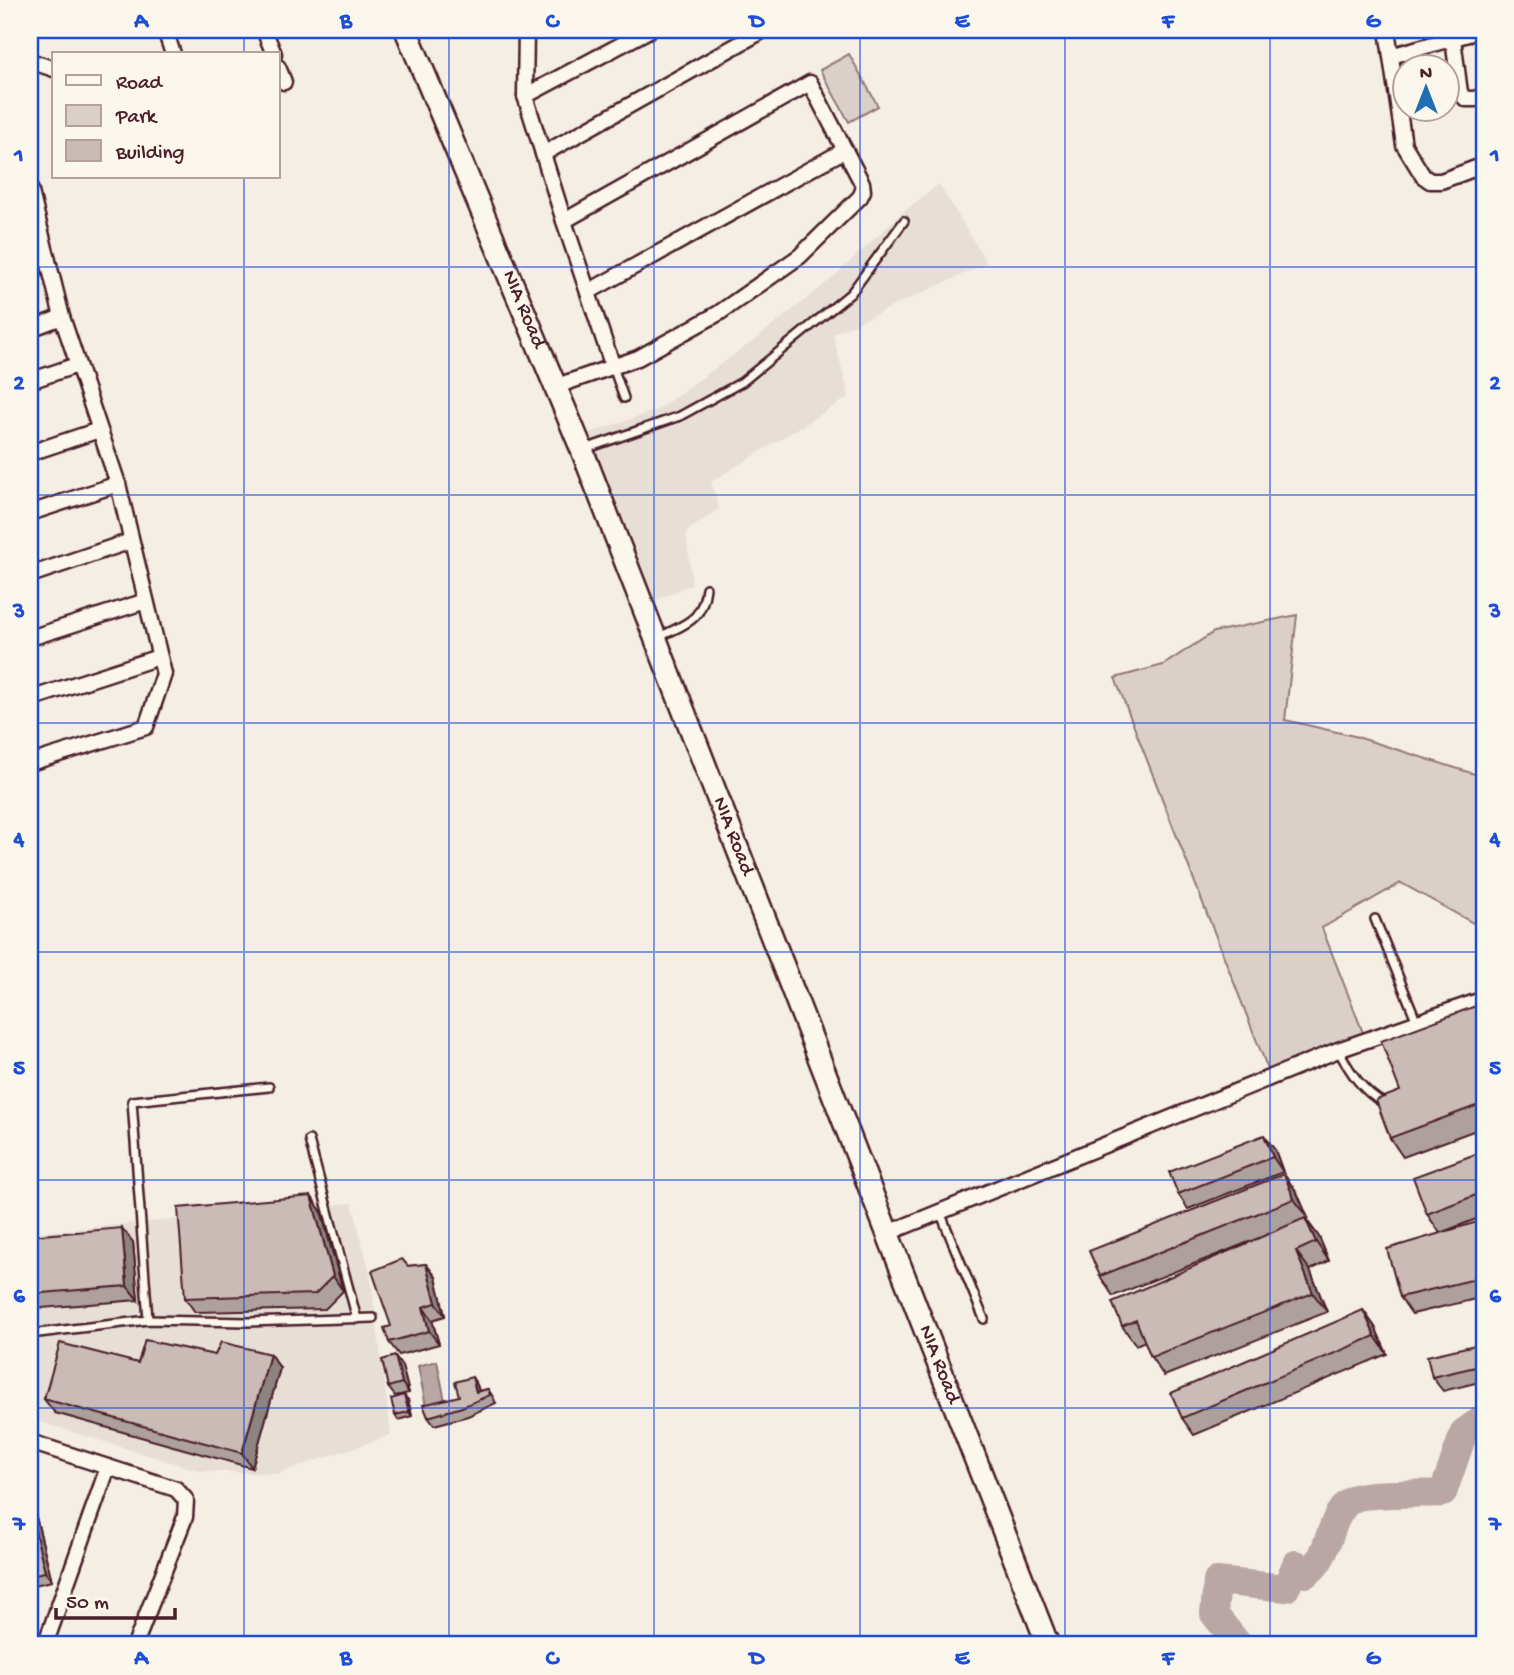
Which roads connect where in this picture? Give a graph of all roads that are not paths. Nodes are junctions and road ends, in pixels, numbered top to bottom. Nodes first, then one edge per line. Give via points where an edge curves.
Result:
1 (165, 30) edge
2 (264, 30) edge
3 (406, 30) edge
4 (527, 30) edge
5 (649, 30) edge
6 (764, 30) edge
7 (1387, 30) edge
8 (1482, 30) edge
9 (1452, 35) edge
10 (172, 52) edge
11 (273, 52) edge
12 (1391, 55) junction
13 (30, 61) edge
14 (52, 68) edge
15 (280, 72) edge
16 (284, 82) dead end
17 (1484, 95) edge
18 (525, 96) junction
19 (845, 150) junction
20 (543, 154) junction
21 (1484, 164) edge
22 (30, 188) edge
23 (904, 221) dead end
24 (564, 222) junction
25 (47, 256) junction
26 (30, 262) edge
27 (588, 292) junction
28 (62, 317) junction
29 (30, 329) edge
30 (77, 365) junction
31 (613, 367) junction
32 (30, 381) edge
33 (554, 387) junction
34 (624, 398) dead end
35 (99, 430) junction
36 (582, 450) junction
37 (30, 453) edge
38 (118, 484) junction
39 (30, 513) edge
40 (131, 541) junction
41 (30, 575) edge
42 (706, 588) dead end
43 (146, 601) junction
44 (30, 638) edge
45 (654, 640) junction
46 (159, 657) junction
47 (30, 699) edge
48 (30, 762) edge
49 (1375, 919) dead end
50 (1484, 999) edge
51 (1417, 1022) junction
52 (1338, 1050) junction
53 (269, 1087) dead end
54 (1394, 1109) edge
55 (309, 1140) dead end
56 (940, 1212) junction
57 (888, 1233) junction
58 (373, 1318) dead end
59 (357, 1319) junction
60 (984, 1319) dead end
61 (148, 1320) junction
62 (30, 1334) edge
63 (30, 1442) edge
64 (108, 1467) junction
65 (45, 1645) edge
66 (135, 1645) edge
67 (1048, 1645) edge

1 - 10 street
2 - 11 street
3 - 33 street, NIA Road
4 - 18 street
5 - 18 street
6 - 20 street
7 - 12 street
8 - 9 street
9 - 12 street
9 - 17 street via 1460,93 1466,99
12 - 21 street via 1404,145 1423,176 1441,181
13 - 14 street
15 - 16 street
18 - 20 street
19 - 24 street via 810,83
19 - 27 street
19 - 31 street via 863,191 800,256 719,313
20 - 24 street
22 - 25 street
23 - 36 lane via 851,293 742,382 680,416
24 - 27 street
25 - 26 street
25 - 28 street
27 - 31 street
28 - 29 street
28 - 30 street
30 - 32 street
30 - 35 street
31 - 33 street
31 - 34 lane
33 - 36 street, NIA Road
35 - 37 street
35 - 38 street
36 - 45 street, NIA Road
38 - 39 street
38 - 40 street
40 - 41 street
40 - 43 street
42 - 45 lane via 696,617
43 - 44 street
43 - 46 street
45 - 57 street, NIA Road
46 - 47 street
46 - 48 street via 164,674 145,727
49 - 51 lane
50 - 51 street
51 - 52 street
52 - 54 lane via 1357,1083
52 - 56 street
53 - 61 lane via 132,1101
55 - 59 lane
56 - 57 street
56 - 60 lane
57 - 67 street, NIA Road
58 - 59 lane
59 - 61 lane
61 - 62 lane
63 - 64 street
64 - 65 street
64 - 66 street via 176,1489 186,1500 185,1517

